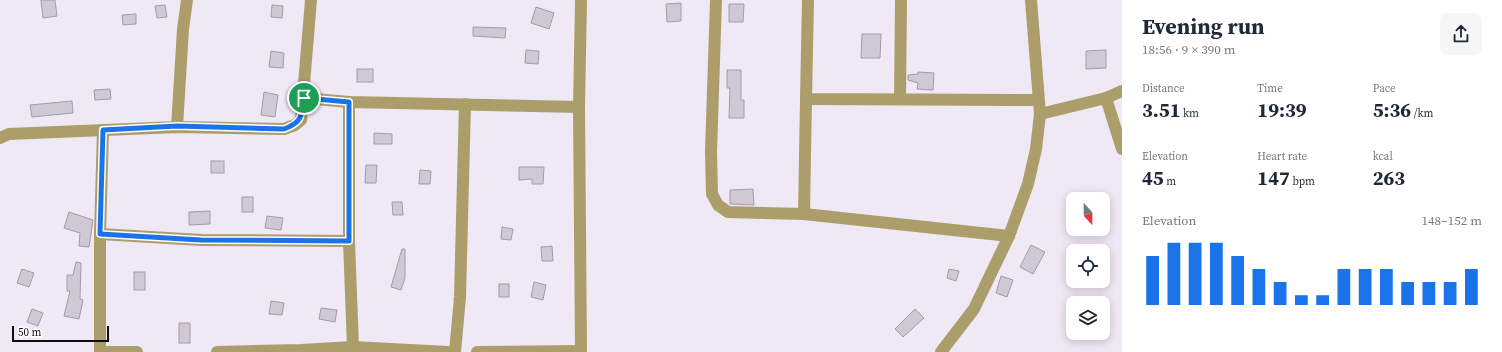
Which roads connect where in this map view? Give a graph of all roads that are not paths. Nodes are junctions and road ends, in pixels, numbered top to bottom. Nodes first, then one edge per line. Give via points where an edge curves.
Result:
1 (187, 0) edge
2 (311, 0) edge
3 (581, 0) edge
4 (716, 0) edge
5 (808, 0) edge
6 (901, 0) edge
7 (1030, 0) edge
8 (1122, 91) edge
9 (304, 98) junction
10 (1106, 98) junction
11 (806, 99) junction
12 (900, 99) junction
13 (1038, 100) junction
14 (349, 102) junction
15 (465, 104) junction
16 (579, 107) junction
17 (1040, 114) junction
18 (177, 126) junction
19 (103, 130) junction
20 (0, 138) edge
21 (1122, 149) edge
22 (804, 214) junction
23 (100, 234) junction
24 (1009, 236) junction
25 (349, 241) junction
26 (353, 347) junction
27 (376, 350) edge
28 (581, 351) edge
29 (100, 352) edge
30 (137, 352) edge
31 (216, 352) edge
32 (448, 352) edge
33 (455, 352) edge
34 (477, 352) edge
35 (941, 352) edge

1 - 18 street
2 - 9 street
3 - 16 street
4 - 22 street via 712,194 718,205 728,212
5 - 11 street
6 - 12 street
7 - 13 street
8 - 10 street
9 - 14 street
9 - 18 street via 301,120 284,129
10 - 17 street
10 - 21 street
11 - 12 street
11 - 22 street
12 - 13 street
13 - 17 street
14 - 15 street
14 - 25 street
15 - 16 street
15 - 33 street via 460,297
16 - 28 street
17 - 24 street via 1028,184
18 - 19 street
19 - 20 street via 9,134
19 - 23 street
22 - 24 street
23 - 25 street via 201,240
23 - 29 street
24 - 35 street via 974,309
25 - 26 street
26 - 27 street
26 - 31 street
27 - 32 street
28 - 34 street
29 - 30 street

